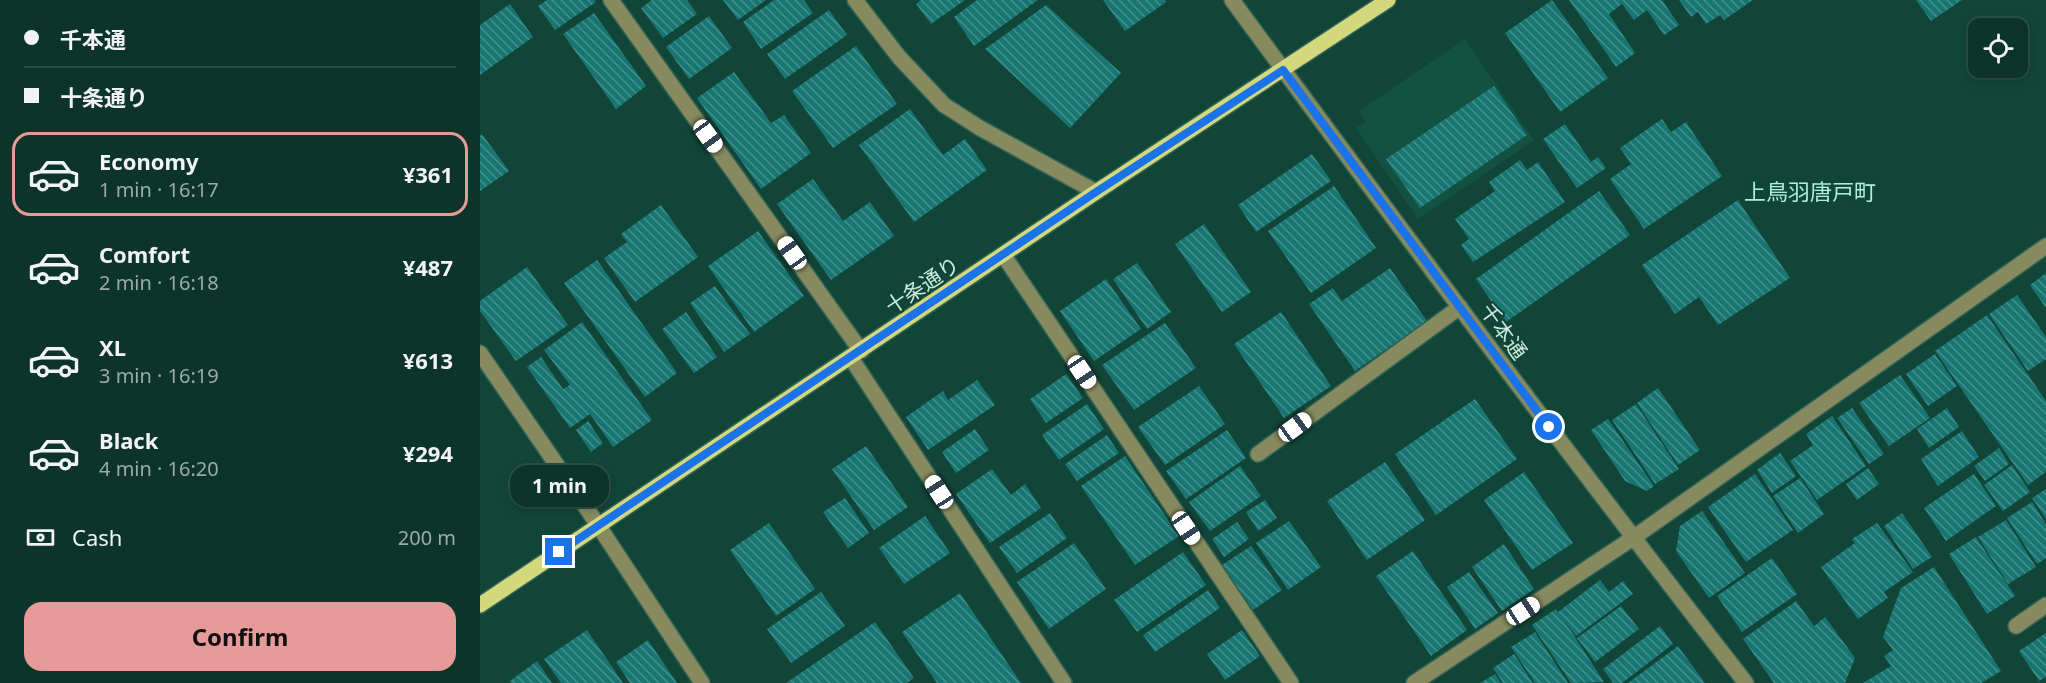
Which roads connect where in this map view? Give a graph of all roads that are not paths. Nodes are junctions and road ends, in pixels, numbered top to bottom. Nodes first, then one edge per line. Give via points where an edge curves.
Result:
1 (611, 0) edge
2 (855, 0) edge
3 (1232, 0) edge
4 (1388, 0) edge
5 (1283, 70) junction
6 (1096, 192) junction
7 (2046, 246) edge
8 (1004, 256) junction
9 (1460, 307) junction
10 (480, 353) edge
11 (856, 354) junction
12 (1258, 454) dead end
13 (598, 525) junction
14 (1633, 538) junction
15 (480, 604) edge
16 (2046, 605) edge
17 (2016, 626) dead end
18 (702, 683) edge
19 (1064, 683) edge
20 (1291, 683) edge
21 (1414, 683) edge
22 (1746, 683) edge

1 - 11 street
2 - 6 street via 899,57 944,105
3 - 5 street, 千本通
4 - 5 main road, 十条通り
5 - 6 main road, 十条通り
5 - 9 street, 千本通
6 - 8 main road, 十条通り
7 - 14 street
8 - 11 main road, 十条通り
8 - 20 street
9 - 12 street
9 - 14 street, 千本通
10 - 13 street
11 - 13 main road, 十条通り
11 - 19 street
13 - 15 main road, 十条通り
13 - 18 street
14 - 21 street
14 - 22 street, 千本通
16 - 17 street

